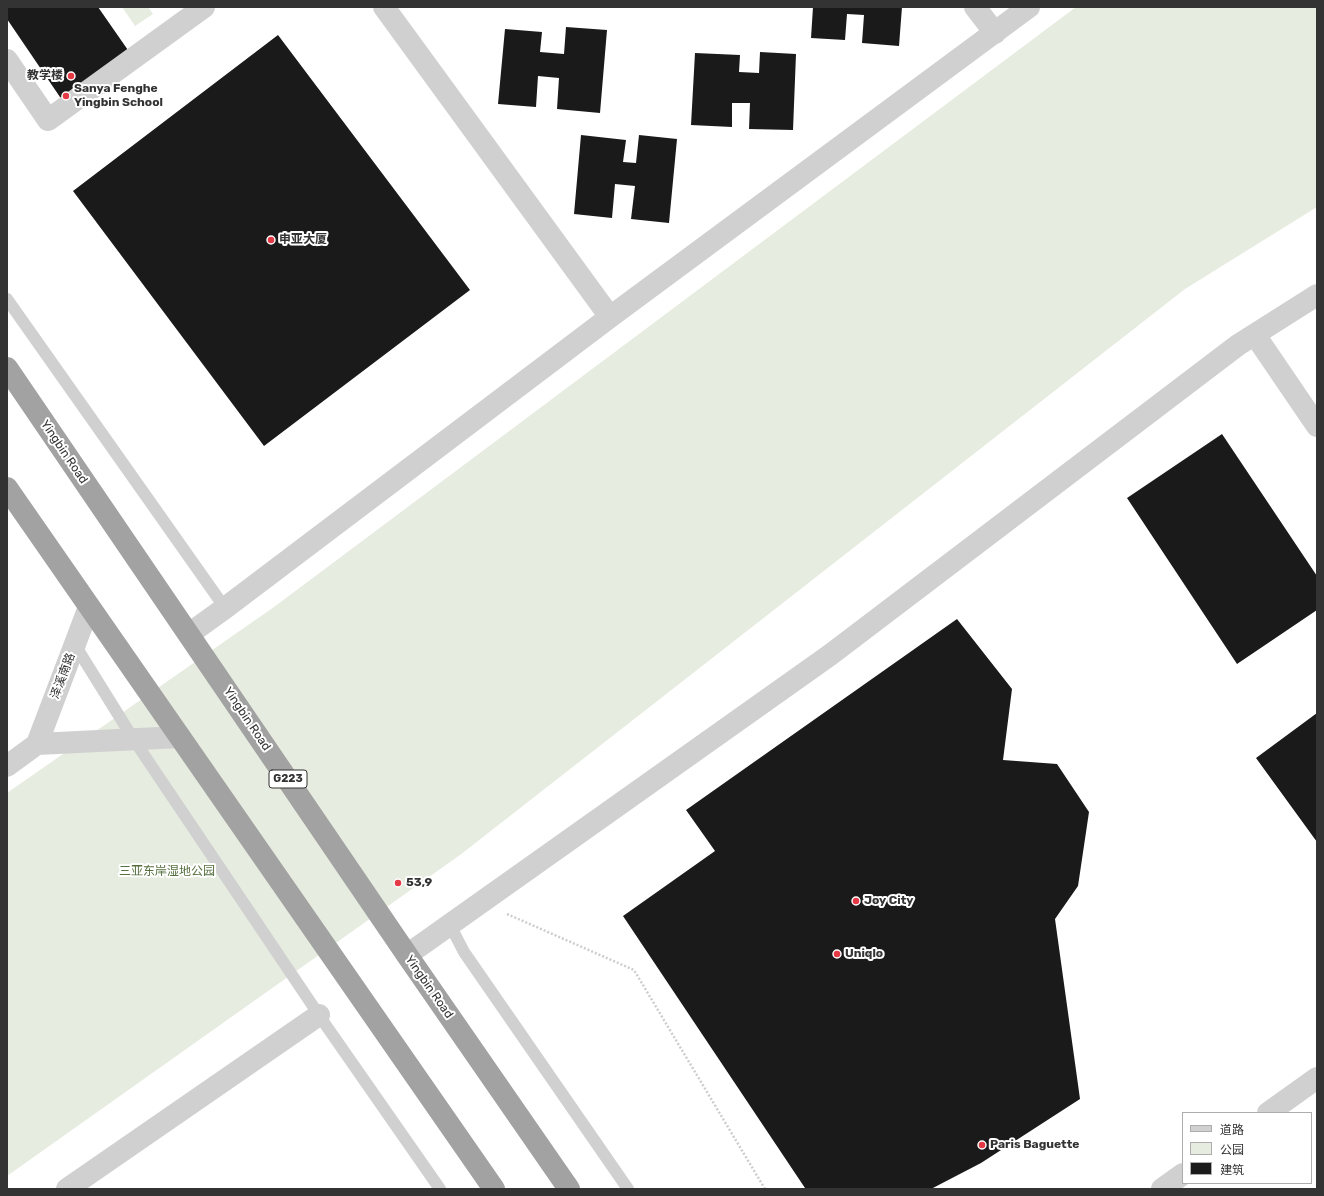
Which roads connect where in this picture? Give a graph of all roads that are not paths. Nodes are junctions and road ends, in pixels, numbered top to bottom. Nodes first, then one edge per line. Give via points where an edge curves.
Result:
1 (204, 7) edge
2 (384, 7) edge
3 (975, 7) edge
4 (1029, 7) edge
5 (995, 32) junction
6 (7, 60) edge
7 (1317, 295) edge
8 (7, 299) edge
9 (610, 317) junction
10 (1255, 335) junction
11 (7, 368) edge
12 (1317, 426) edge
13 (7, 488) edge
14 (89, 607) junction
15 (225, 608) junction
16 (189, 634) junction
17 (75, 645) junction
18 (180, 737) junction
19 (134, 740) junction
20 (37, 744) junction
21 (7, 766) edge
22 (450, 926) junction
23 (407, 955) junction
24 (319, 1015) junction
25 (1317, 1078) edge
26 (1269, 1112) edge
27 (1182, 1175) edge
28 (67, 1189) edge
29 (440, 1189) edge
30 (494, 1189) edge
31 (569, 1189) edge
32 (628, 1189) edge
33 (1162, 1189) edge

1 - 6 street via 48,120
2 - 9 street
3 - 5 street
4 - 5 street
5 - 9 street
7 - 10 street
8 - 15 lane
9 - 15 street
10 - 12 street
10 - 22 street via 1238,345 830,655
11 - 16 highway, Yingbin Road / G223
13 - 14 highway
14 - 17 street, 泽溪南路
14 - 18 highway
15 - 16 street
16 - 23 highway, Yingbin Road / G223
17 - 19 lane
17 - 20 street, 泽溪南路
18 - 19 street
18 - 30 highway
19 - 20 street
19 - 24 lane
20 - 21 street
22 - 23 street
22 - 32 lane via 464,952
23 - 31 highway, Yingbin Road / G223
24 - 28 street
24 - 29 lane
25 - 26 street
27 - 33 street

